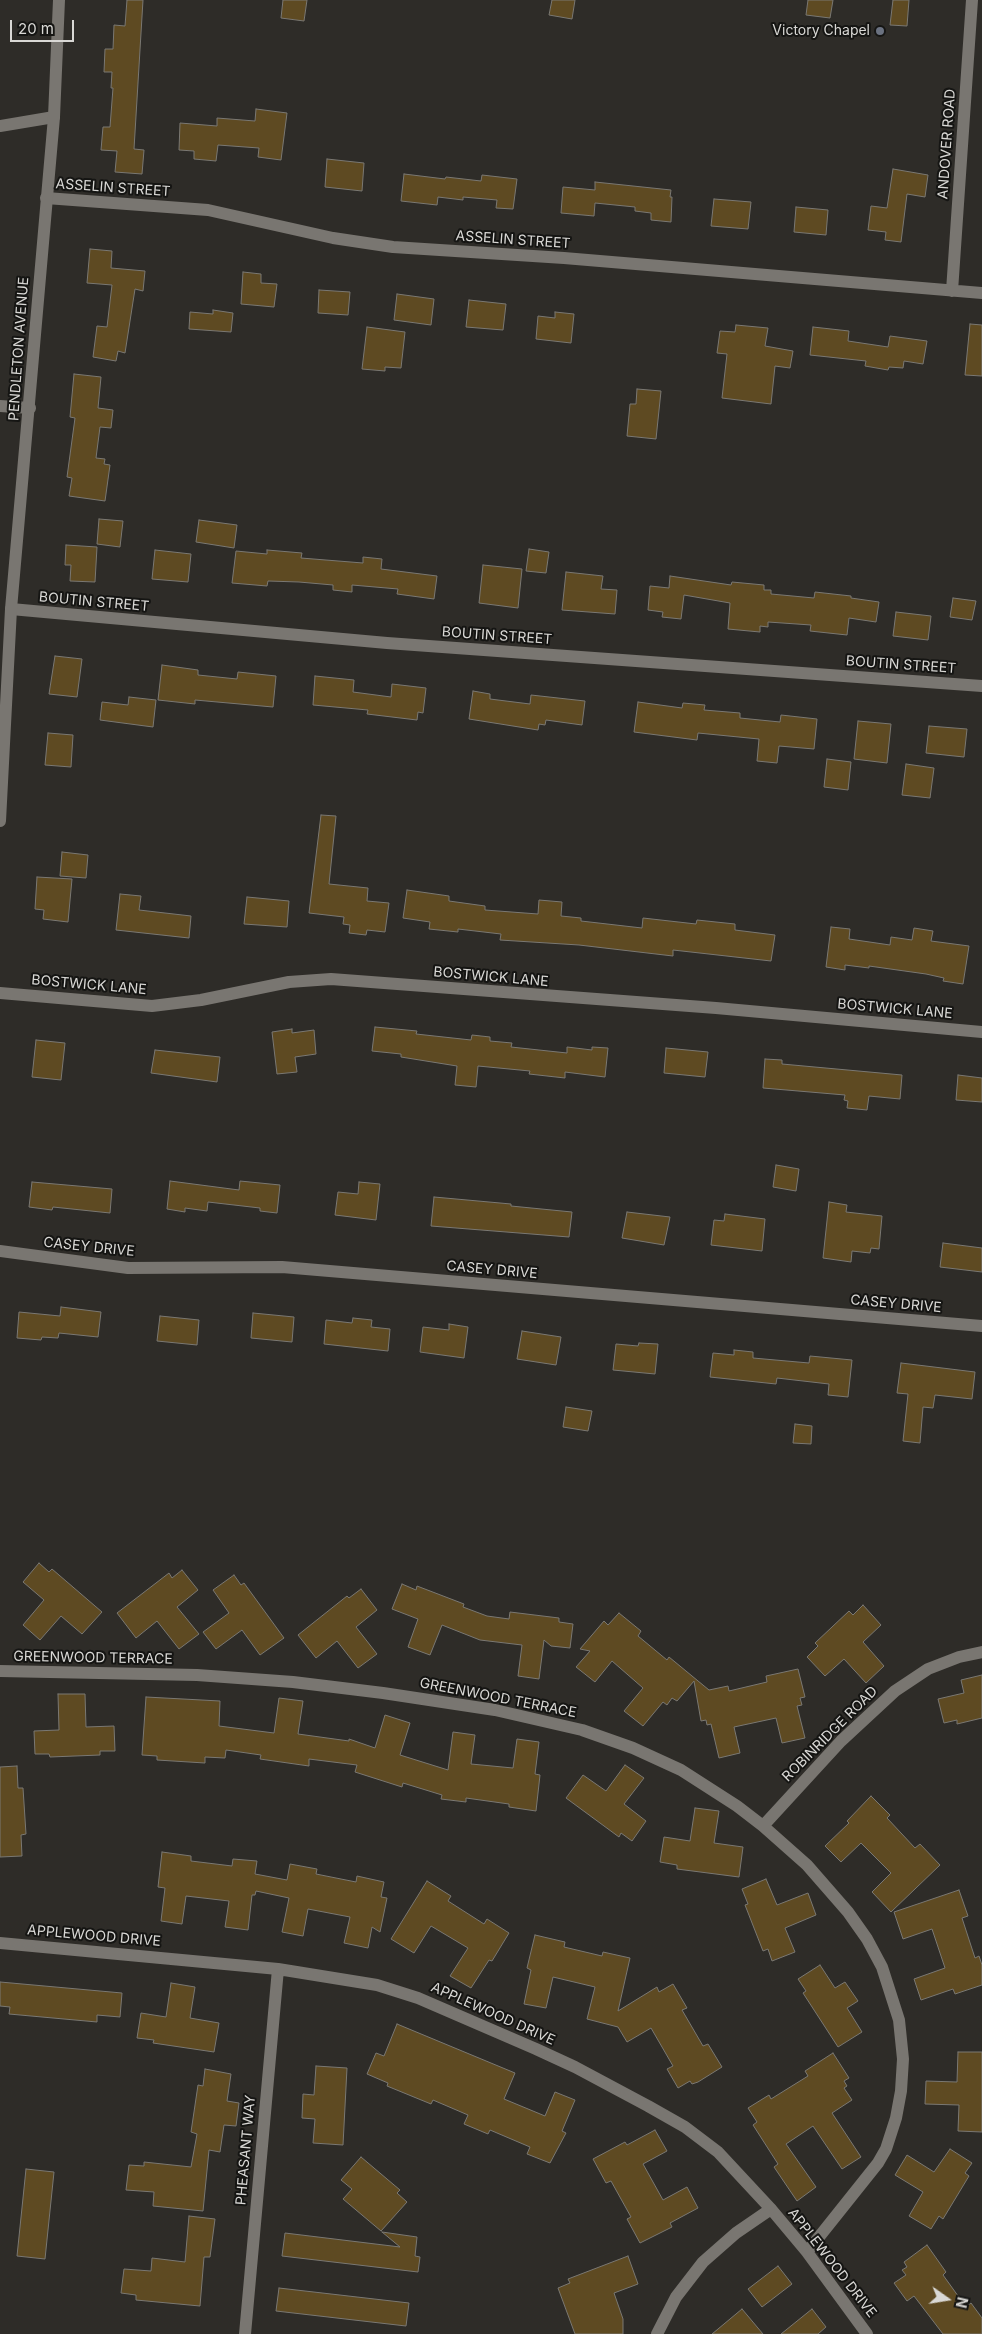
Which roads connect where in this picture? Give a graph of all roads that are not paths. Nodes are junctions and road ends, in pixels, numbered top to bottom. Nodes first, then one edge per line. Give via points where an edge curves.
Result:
1 (59, 0) edge
2 (972, 0) edge
3 (54, 117) junction
4 (0, 126) edge
5 (46, 198) junction
6 (952, 291) junction
7 (982, 293) edge
8 (0, 406) edge
9 (30, 408) junction
10 (11, 609) junction
11 (5, 665) edge
12 (982, 686) edge
13 (0, 821) edge
14 (0, 993) edge
15 (982, 1032) edge
16 (0, 1251) edge
17 (982, 1326) edge
18 (982, 1652) edge
19 (0, 1671) edge
20 (763, 1826) junction
21 (0, 1942) edge
22 (278, 1969) junction
23 (771, 2209) junction
24 (807, 2252) junction
25 (245, 2334) edge
26 (657, 2334) edge
27 (868, 2334) edge

1 - 3 street, PENDLETON AVENUE
2 - 6 street, ANDOVER ROAD
3 - 4 street
3 - 5 street, PENDLETON AVENUE
5 - 6 street, ASSELIN STREET via 208,210 333,238 393,247
5 - 9 street, PENDLETON AVENUE
6 - 7 street, ASSELIN STREET
8 - 9 street
9 - 10 street, PENDLETON AVENUE
10 - 11 street, PENDLETON AVENUE
10 - 12 street, BOUTIN STREET via 387,643
11 - 13 street, PENDLETON AVENUE
14 - 15 street, BOSTWICK LANE via 152,1006 290,982 332,979
16 - 17 street, CASEY DRIVE via 128,1268 282,1267
18 - 20 street, ROBINRIDGE ROAD via 928,1669 895,1691 841,1741
19 - 20 street, GREENWOOD TERRACE via 197,1675 293,1682 428,1699 528,1716 609,1738 658,1759 710,1787
20 - 24 street, GREENWOOD TERRACE via 820,1880 866,1939 889,1984 899,2020 901,2091 886,2149
21 - 22 street, APPLEWOOD DRIVE
22 - 23 street, APPLEWOOD DRIVE via 344,1978 401,1992 575,2067 684,2128 718,2152
22 - 25 street, PHEASANT WAY
23 - 24 street, APPLEWOOD DRIVE
23 - 26 street via 736,2233 703,2262 676,2297
24 - 27 street, APPLEWOOD DRIVE

